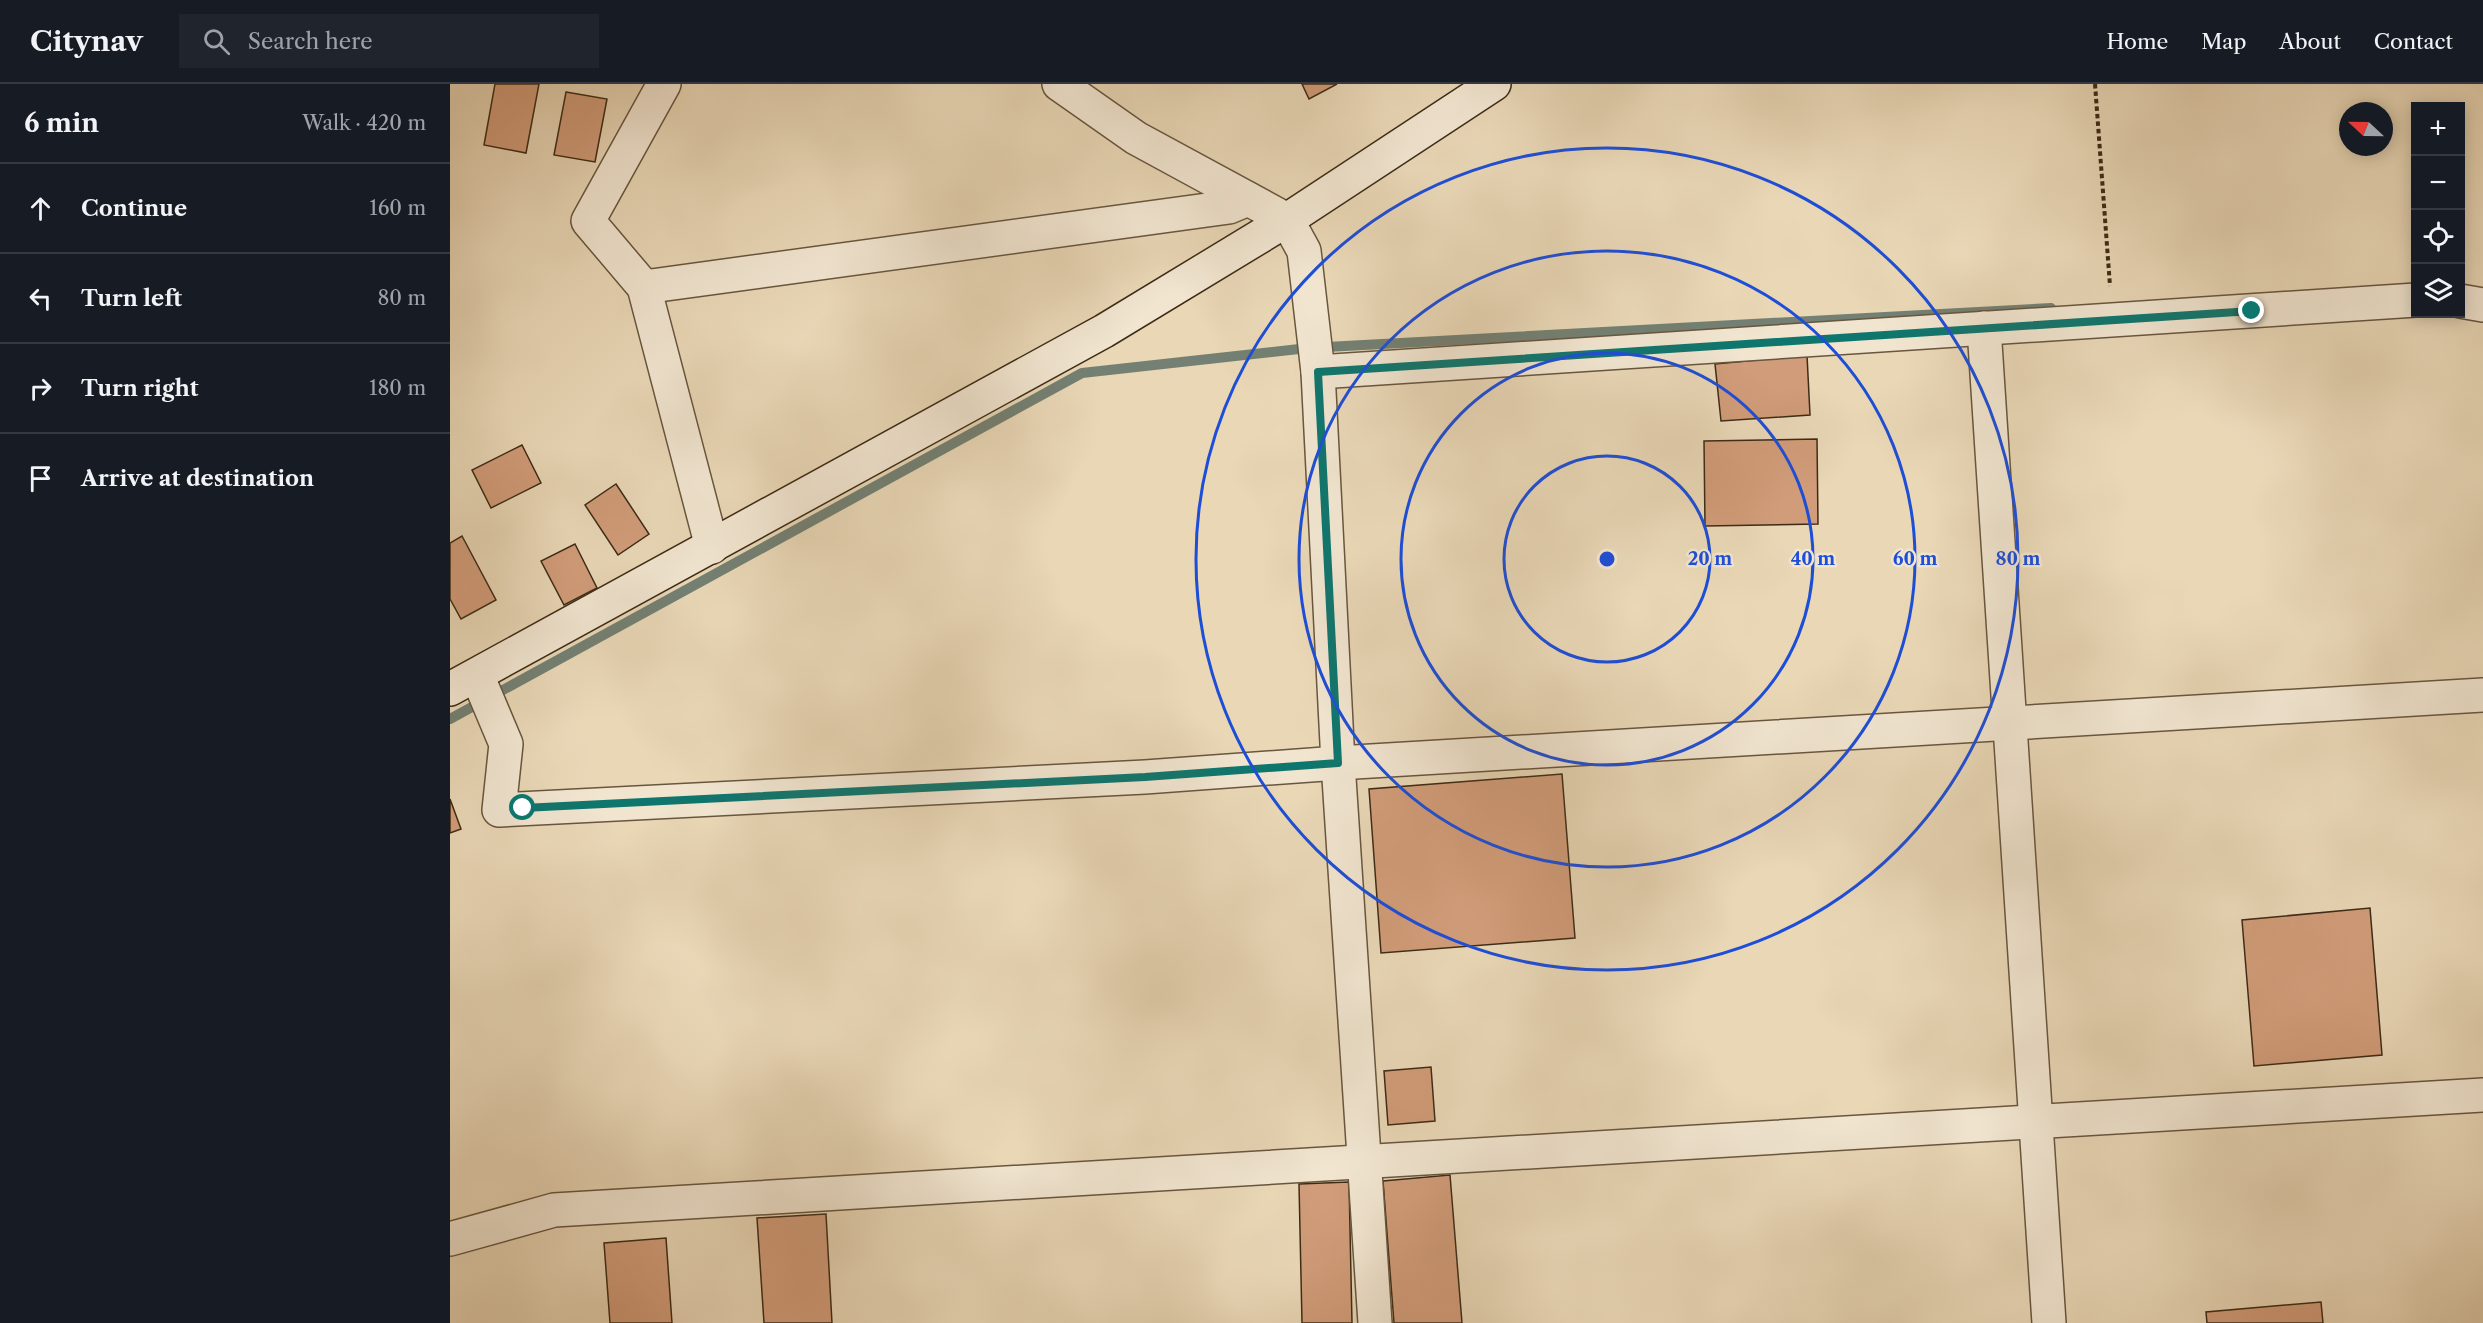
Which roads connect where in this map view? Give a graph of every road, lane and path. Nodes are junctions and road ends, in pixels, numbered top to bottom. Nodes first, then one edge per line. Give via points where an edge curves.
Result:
1 (664, 84) edge
2 (1059, 84) edge
3 (1494, 84) edge
4 (2094, 84) edge
5 (1248, 199) junction
6 (1287, 220) junction
7 (644, 287) junction
8 (2111, 297) dead end
9 (2411, 300) edge
10 (2465, 302) edge
11 (2483, 305) edge
12 (1984, 328) junction
13 (1318, 372) junction
14 (712, 547) junction
15 (464, 682) edge
16 (2483, 695) edge
17 (2010, 723) junction
18 (1338, 763) junction
19 (2483, 1095) edge
20 (2036, 1123) junction
21 (1365, 1162) junction
22 (450, 1239) edge
23 (1375, 1323) edge
24 (2049, 1323) edge

1 - 7 street via 588,221
2 - 5 street via 1136,138
3 - 6 street
4 - 8 path
5 - 6 street
5 - 7 street via 1229,207
6 - 13 street via 1304,251
6 - 14 street via 1104,331
7 - 14 street
9 - 12 street
10 - 11 street
12 - 13 street
12 - 17 street
13 - 18 street
14 - 15 street
15 - 18 street via 506,744 499,810 1145,777
16 - 17 street
17 - 18 street
17 - 20 street
18 - 21 street
19 - 20 street
20 - 21 street
20 - 24 street
21 - 22 street via 554,1210
21 - 23 street

